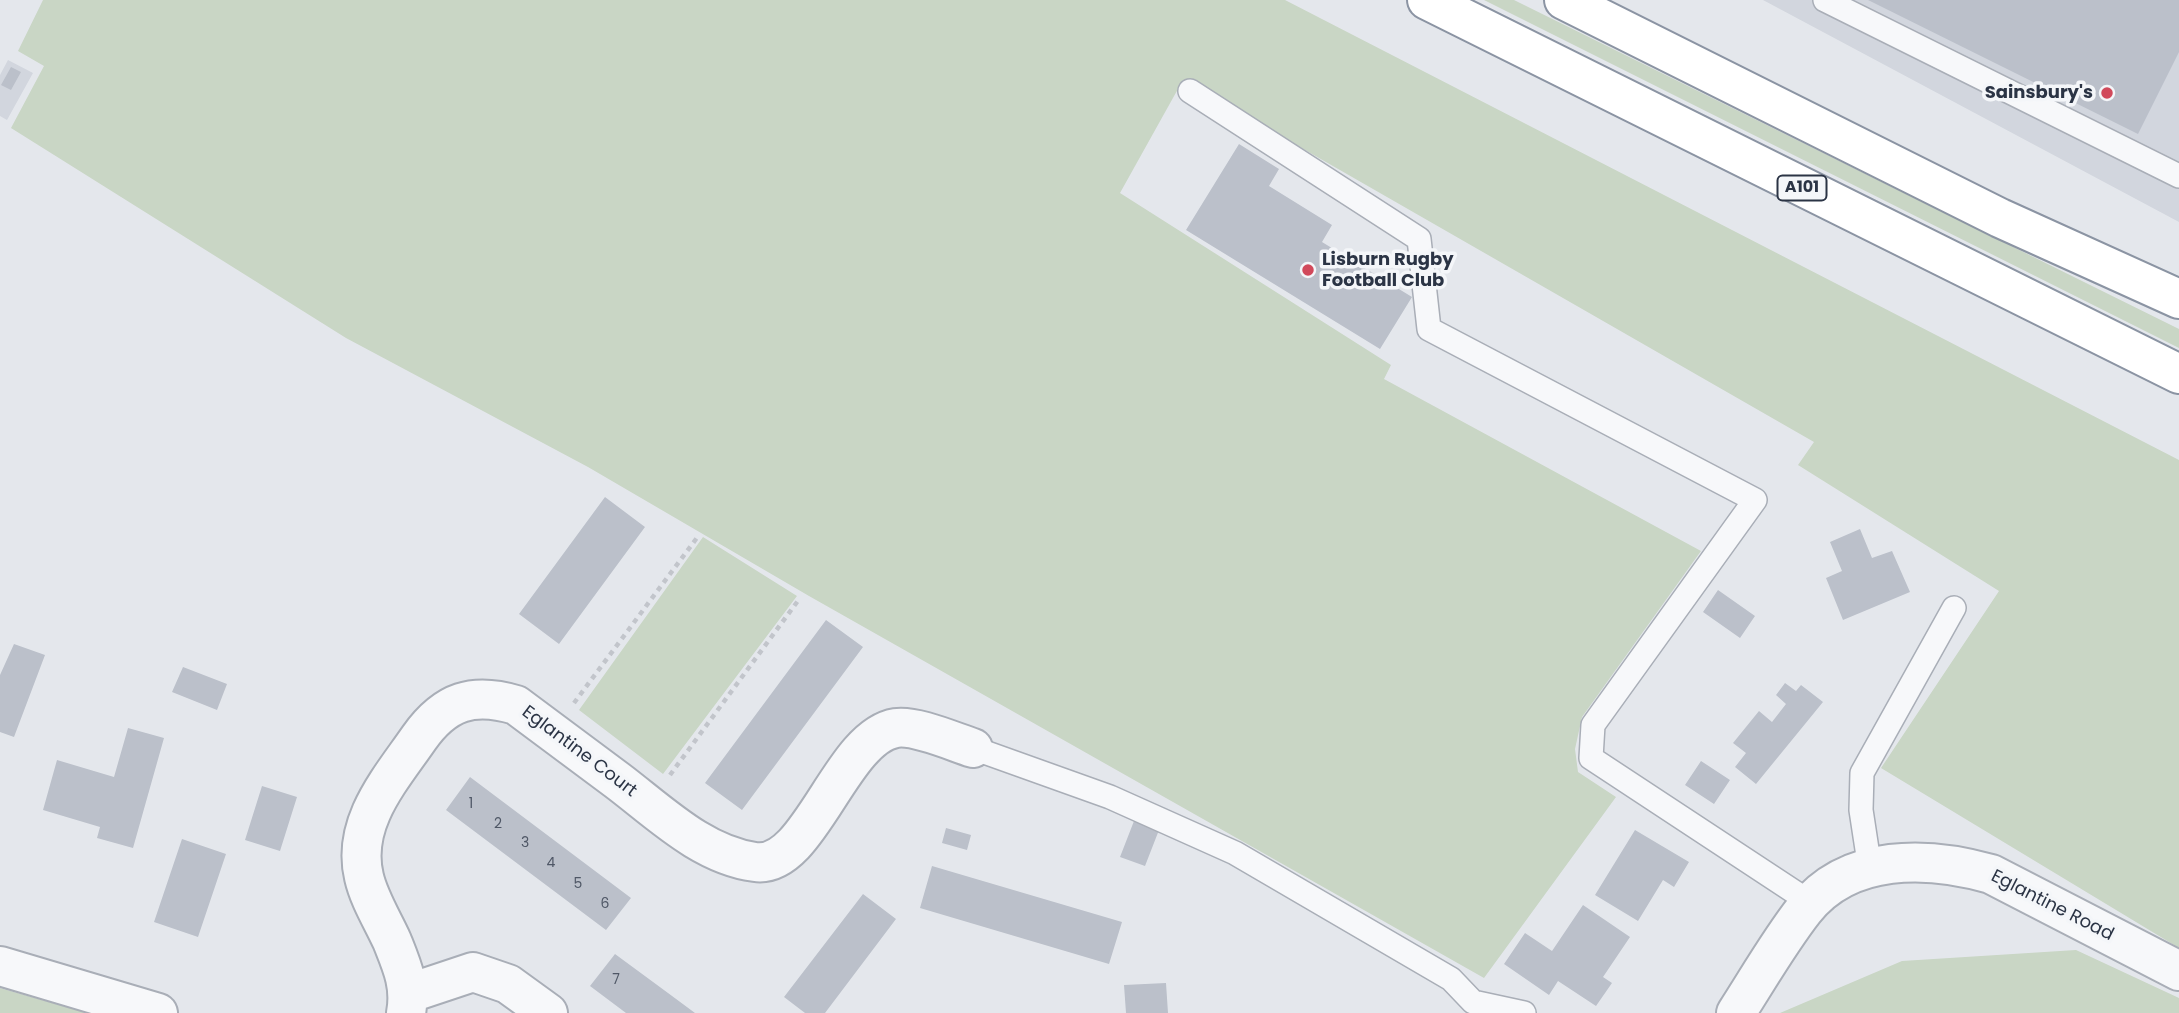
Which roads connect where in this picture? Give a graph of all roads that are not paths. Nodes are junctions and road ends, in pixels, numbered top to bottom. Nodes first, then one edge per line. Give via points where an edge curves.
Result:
1 (1427, 0) edge
2 (1564, 0) edge
3 (1825, 0) edge
4 (1190, 91) dead end
5 (2179, 176) edge
6 (2179, 299) edge
7 (2179, 374) edge
8 (1954, 608) dead end
9 (973, 748) joint
10 (1870, 869) junction
11 (1805, 909) junction
12 (0, 966) edge
13 (2179, 971) edge
14 (408, 1003) edge
15 (158, 1013) edge
16 (548, 1013) edge
17 (1524, 1013) edge
18 (1736, 1013) edge

1 - 7 highway, A101
2 - 6 highway via 2000,218
3 - 5 lane
4 - 11 lane via 1419,239 1429,328 1755,500 1592,725 1591,758 1796,893
8 - 10 lane via 1863,773 1861,810
9 - 14 street, Eglantine Court via 896,728 866,744 789,851 758,863 730,856 689,835 516,705 495,698 450,706 432,720 377,797 360,845 364,878 401,962
9 - 17 lane via 1110,797 1235,853 1451,979 1473,1002
10 - 11 street, Eglantine Road via 1836,881
10 - 13 street, Eglantine Road via 1896,861 1933,861 1991,874
11 - 18 street, Eglantine Road
12 - 15 street
14 - 16 street via 473,972 508,984

